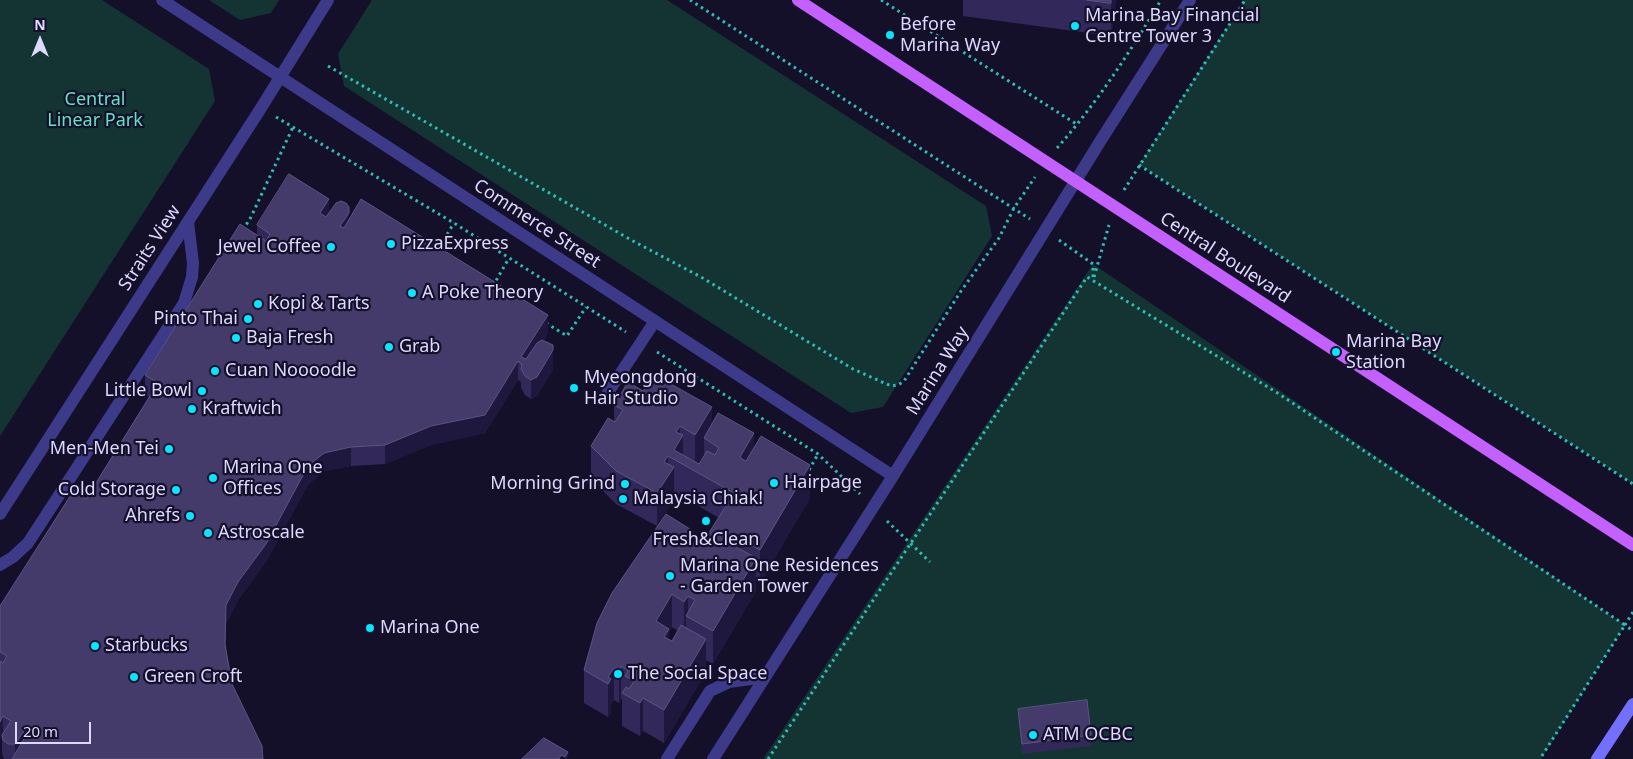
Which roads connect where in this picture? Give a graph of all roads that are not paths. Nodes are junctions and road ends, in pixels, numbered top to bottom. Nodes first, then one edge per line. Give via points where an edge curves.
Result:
1 (162, 0) edge
2 (328, 0) edge
3 (798, 0) edge
4 (1190, 0) edge
5 (280, 77) junction
6 (1076, 181) junction
7 (188, 222) junction
8 (655, 321) junction
9 (607, 394) dead end
10 (893, 476) junction
11 (0, 514) edge
12 (1633, 544) edge
13 (0, 565) edge
14 (765, 677) junction
15 (1633, 704) edge
16 (667, 759) edge
17 (713, 759) edge
18 (1597, 759) edge

1 - 5 street, Commerce Street
2 - 5 street, Straits View
3 - 6 main road, Central Boulevard
4 - 6 street, Marina Way
5 - 7 street, Straits View
5 - 8 street, Commerce Street
6 - 10 street, Marina Way
6 - 12 main road, Central Boulevard
7 - 11 street, Straits View
7 - 13 street via 194,263 184,303 28,544
8 - 9 street
8 - 10 street, Commerce Street
10 - 14 street, Marina Way
14 - 16 street via 729,682 710,691
14 - 17 street, Marina Way
15 - 18 main road

